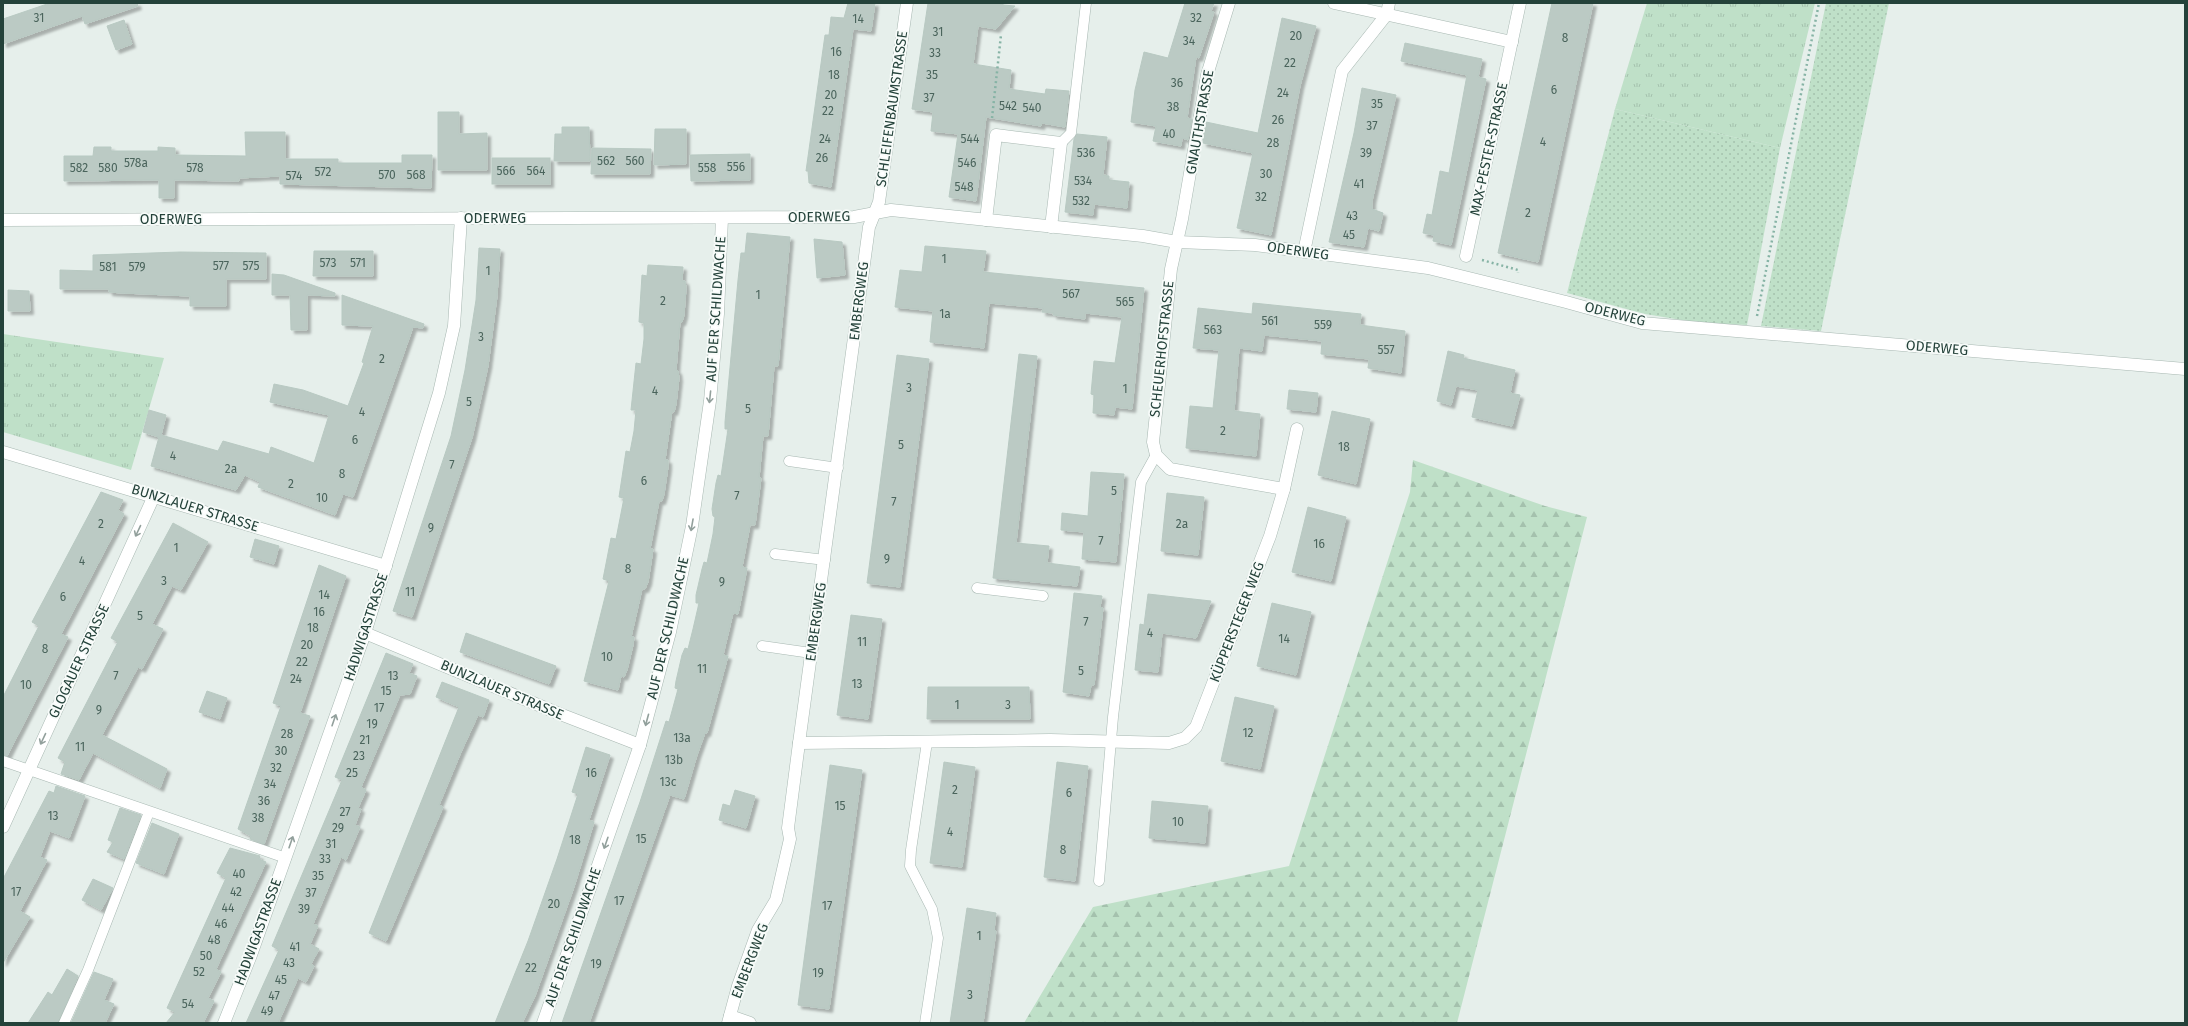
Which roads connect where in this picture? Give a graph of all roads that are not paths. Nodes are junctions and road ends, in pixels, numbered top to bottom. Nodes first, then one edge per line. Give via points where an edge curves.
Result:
1 (907, 3) edge
2 (1086, 3) edge
3 (1229, 3) edge
4 (1334, 3) edge
5 (1520, 3) edge
6 (1388, 9) edge
7 (1512, 42) junction
8 (1061, 143) junction
9 (875, 213) junction
10 (461, 218) junction
11 (722, 218) junction
12 (3, 220) edge
13 (986, 220) junction
14 (1051, 227) junction
15 (1177, 242) junction
16 (1304, 252) junction
17 (1466, 256) dead end
18 (2185, 368) edge
19 (1297, 429) dead end
20 (3, 452) edge
21 (1156, 455) junction
22 (789, 461) dead end
23 (838, 468) junction
24 (1284, 488) junction
25 (154, 496) junction
26 (774, 554) dead end
27 (825, 560) junction
28 (386, 566) junction
29 (977, 588) dead end
30 (1043, 596) dead end
31 (365, 633) junction
32 (762, 646) dead end
33 (811, 653) junction
34 (927, 742) junction
35 (1111, 742) junction
36 (799, 743) junction
37 (640, 745) junction
38 (3, 760) edge
39 (29, 770) junction
40 (149, 812) junction
41 (3, 827) edge
42 (286, 858) junction
43 (1099, 881) dead end
44 (729, 1019) edge
45 (64, 1023) edge
46 (224, 1023) edge
47 (543, 1023) edge
48 (750, 1023) edge
49 (925, 1023) edge

1 - 9 street, SCHLEIFENBAUMSTRASSE via 880,202
2 - 8 lane via 1070,133
3 - 15 street, GNAUTHSTRASSE via 1207,75
4 - 6 street
5 - 7 street, MAX-PESTER-STRASSE
6 - 7 street
6 - 16 street via 1342,71
7 - 17 street, MAX-PESTER-STRASSE
8 - 13 street via 996,135
8 - 14 street
9 - 11 street, ODERWEG via 854,217
9 - 13 street, ODERWEG via 891,210
9 - 23 street, EMBERGWEG via 869,227
10 - 11 street, ODERWEG
10 - 12 street, ODERWEG
10 - 28 street, HADWIGASTRASSE via 454,326 439,393
11 -> 37 street, AUF DER SCHILDWACHE via 718,314 710,401 692,526 670,632
13 - 14 street, ODERWEG
14 - 15 street, ODERWEG
15 - 16 street, ODERWEG via 1255,245
15 - 21 street, SCHEUERHOFSTRASSE via 1171,269 1152,442
16 - 18 street, ODERWEG via 1428,268 1642,323
19 - 24 street, KÜPPERSTEGER WEG
20 - 25 street, BUNZLAUER STRASSE
21 - 24 street via 1170,469
21 - 35 lane via 1141,482
22 - 23 lane
23 - 27 street, EMBERGWEG
24 - 35 street, KÜPPERSTEGER WEG via 1270,536 1196,727 1185,738 1169,743
25 - 28 street, BUNZLAUER STRASSE
25 -> 39 street, GLOGAUER STRASSE
26 - 27 lane
27 - 33 street, EMBERGWEG
28 - 31 street, HADWIGASTRASSE
29 - 30 lane
31 - 37 street, BUNZLAUER STRASSE
42 -> 31 street, HADWIGASTRASSE
32 - 33 lane
33 - 36 street, EMBERGWEG
34 - 35 street, KÜPPERSTEGER WEG
34 - 36 street, KÜPPERSTEGER WEG
34 - 49 lane via 910,866 932,910 938,938
35 - 43 lane
36 - 44 street, EMBERGWEG via 788,828 790,839 784,870 776,900 758,930
37 -> 47 street, AUF DER SCHILDWACHE
38 - 39 lane
39 - 40 lane
39 - 41 street, GLOGAUER STRASSE
40 - 42 lane
40 - 45 lane via 88,970
42 - 46 street, HADWIGASTRASSE
44 - 48 street

